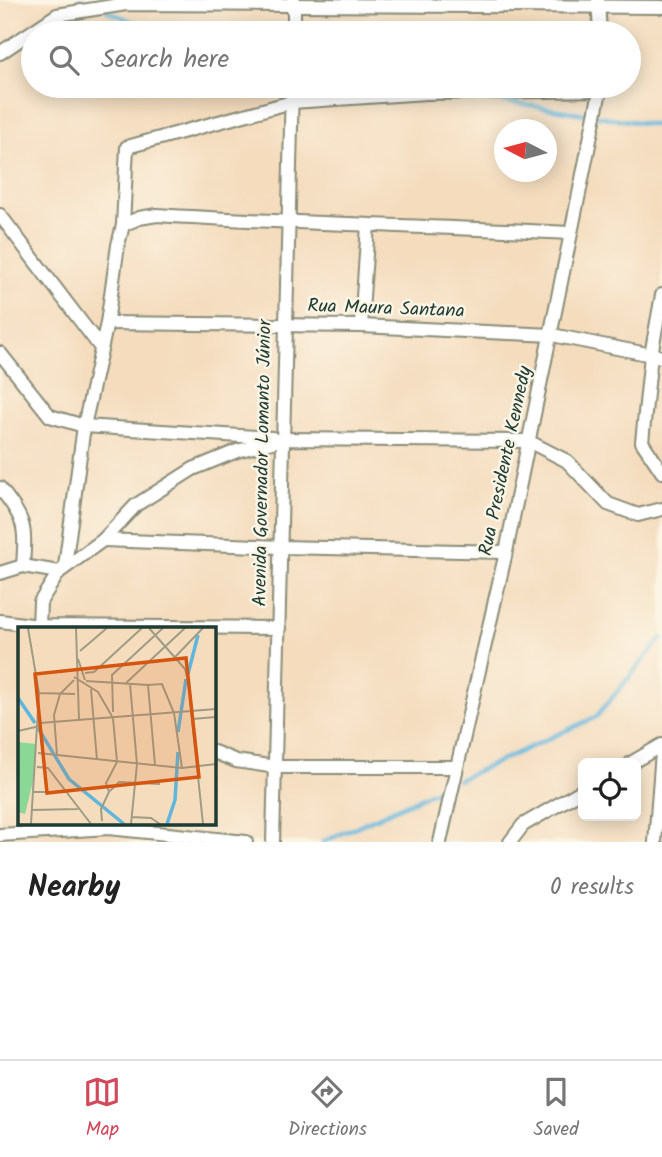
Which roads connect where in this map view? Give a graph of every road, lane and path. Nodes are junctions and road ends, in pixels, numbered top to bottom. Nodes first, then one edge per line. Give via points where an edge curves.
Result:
1 (294, 2) edge
2 (335, 2) edge
3 (598, 3) edge
4 (662, 7) edge
5 (48, 21) edge
6 (294, 21) edge
7 (599, 21) edge
8 (21, 39) edge
9 (0, 53) edge
10 (292, 98) edge
11 (352, 98) edge
12 (599, 98) edge
13 (292, 102) junction
14 (0, 215) edge
15 (289, 224) junction
16 (123, 225) junction
17 (368, 225) junction
18 (570, 233) junction
19 (662, 295) edge
20 (107, 323) junction
21 (286, 325) junction
22 (361, 326) junction
23 (552, 335) junction
24 (101, 348) junction
25 (0, 353) edge
26 (657, 356) edge
27 (84, 426) junction
28 (284, 439) junction
29 (528, 441) junction
30 (662, 472) edge
31 (0, 488) edge
32 (662, 509) edge
33 (103, 540) junction
34 (281, 547) junction
35 (506, 552) junction
36 (23, 566) junction
37 (62, 568) junction
38 (0, 573) edge
39 (0, 621) edge
40 (39, 626) junction
41 (56, 627) edge
42 (215, 628) edge
43 (279, 628) junction
44 (662, 746) edge
45 (215, 752) edge
46 (662, 752) edge
47 (640, 758) edge
48 (276, 766) junction
49 (456, 767) junction
50 (578, 793) edge
51 (106, 826) edge
52 (0, 835) edge
53 (246, 842) edge
54 (274, 842) edge
55 (440, 842) edge
56 (510, 842) edge
57 (655, 842) edge

1 - 2 street
1 - 5 street via 126,4 57,15
1 - 6 street
2 - 3 street
3 - 4 street
3 - 7 street
8 - 9 street
10 - 13 street, Avenida Governador Lomanto Júnior
11 - 13 street
12 - 18 street, Rua Presidente Kennedy
13 - 15 street, Avenida Governador Lomanto Júnior
13 - 16 street via 127,147
14 - 24 street
15 - 16 street via 158,215
15 - 17 street
15 - 21 street, Avenida Governador Lomanto Júnior
16 - 20 street
17 - 18 street
17 - 22 street
18 - 23 street, Rua Presidente Kennedy
19 - 26 street
20 - 21 street, Rua Maura Santana
20 - 24 street
21 - 22 street, Rua Maura Santana
21 - 28 street, Avenida Governador Lomanto Júnior
22 - 23 street, Rua Maura Santana
23 - 26 street, Rua Maura Santana
23 - 29 street, Rua Presidente Kennedy
24 - 27 street
25 - 27 street via 50,416
26 - 30 street via 642,442
27 - 28 street
27 - 37 street
28 - 29 street
28 - 33 street via 193,469 136,505
28 - 34 street, Avenida Governador Lomanto Júnior
29 - 32 street via 567,461 608,503 638,515
29 - 35 street, Rua Presidente Kennedy
31 - 36 street via 24,525
33 - 34 street
33 - 37 street
34 - 35 street
34 - 43 street, Avenida Governador Lomanto Júnior
35 - 49 street, Rua Presidente Kennedy
36 - 37 street
36 - 38 street
37 - 40 street via 40,602
39 - 40 street
40 - 41 street
42 - 43 street
43 - 48 street, Avenida Governador Lomanto Júnior
44 - 47 street
45 - 48 street via 236,761
46 - 57 street
48 - 49 street
48 - 54 street, Avenida Governador Lomanto Júnior
49 - 55 street, Rua Presidente Kennedy
50 - 56 street via 523,825
51 - 52 street
51 - 53 street

